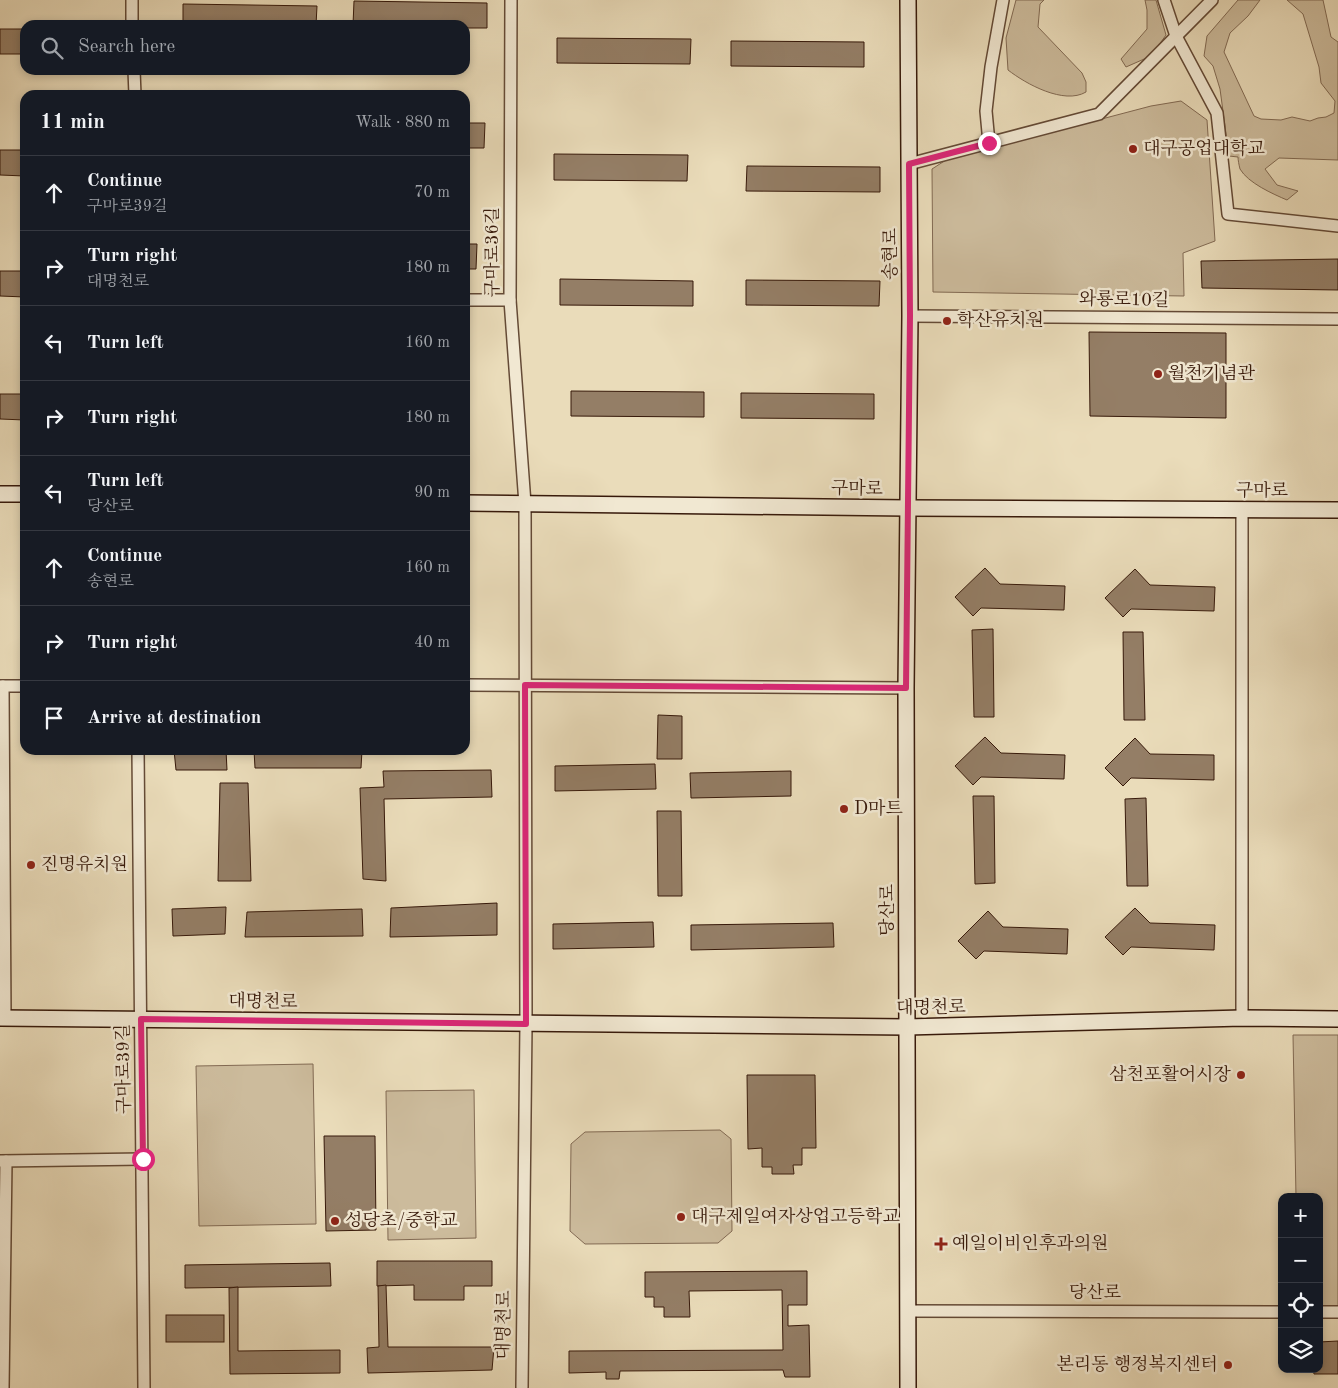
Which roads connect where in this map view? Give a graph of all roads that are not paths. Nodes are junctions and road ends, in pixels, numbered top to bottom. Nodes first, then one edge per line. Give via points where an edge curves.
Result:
1 (132, 0) edge
2 (511, 0) edge
3 (908, 0) edge
4 (1003, 0) edge
5 (1164, 0) edge
6 (1212, 0) edge
7 (132, 20) edge
8 (1176, 36) junction
9 (134, 75) edge
10 (134, 90) edge
11 (989, 143) junction
12 (909, 164) junction
13 (1338, 226) edge
14 (470, 300) edge
15 (510, 300) junction
16 (910, 316) junction
17 (1338, 319) edge
18 (0, 494) edge
19 (20, 494) edge
20 (470, 503) edge
21 (525, 504) junction
22 (908, 508) junction
23 (1242, 510) junction
24 (1338, 510) edge
25 (470, 685) edge
26 (525, 685) junction
27 (1, 686) edge
28 (20, 686) edge
29 (906, 688) junction
30 (138, 755) edge
31 (2, 1018) edge
32 (1242, 1018) junction
33 (1338, 1018) edge
34 (141, 1019) junction
35 (526, 1024) junction
36 (907, 1028) junction
37 (143, 1159) junction
38 (3, 1161) edge
39 (908, 1311) junction
40 (1278, 1312) edge
41 (1323, 1312) edge
42 (1338, 1312) edge
43 (2, 1388) edge
44 (144, 1388) edge
45 (523, 1388) edge
46 (908, 1388) edge

1 - 7 street
2 - 15 street, 구마로36길
3 - 12 main road, 송현로
4 - 11 street via 986,111
5 - 8 street
6 - 8 street
8 - 11 street via 1099,114
8 - 13 street via 1217,113 1228,214
9 - 10 street
11 - 12 street
12 - 16 main road, 송현로
14 - 15 street
15 - 21 street, 구마로36길
16 - 17 street, 와룡로10길
16 - 22 main road, 송현로
18 - 19 main road
20 - 21 main road, 구마로
21 - 22 main road, 구마로
21 - 26 street, 구마로36길
22 - 23 main road, 구마로
22 - 29 main road, 당산로
23 - 24 main road, 구마로
23 - 32 street
25 - 26 street
26 - 29 street
26 - 35 street, 구마로36길
27 - 28 street
27 - 31 street
29 - 36 main road, 당산로
30 - 34 street, 구마로39길
31 - 34 main road, 대명천로
32 - 33 main road, 대명천로
32 - 36 main road, 대명천로
34 - 35 main road, 대명천로
34 - 37 street, 구마로39길
35 - 36 main road, 대명천로
35 - 45 street, 대명천로
36 - 39 main road, 당산로
37 - 38 street
37 - 44 street, 구마로39길
38 - 43 street
39 - 40 street, 당산로
39 - 46 main road, 당산로
41 - 42 street

